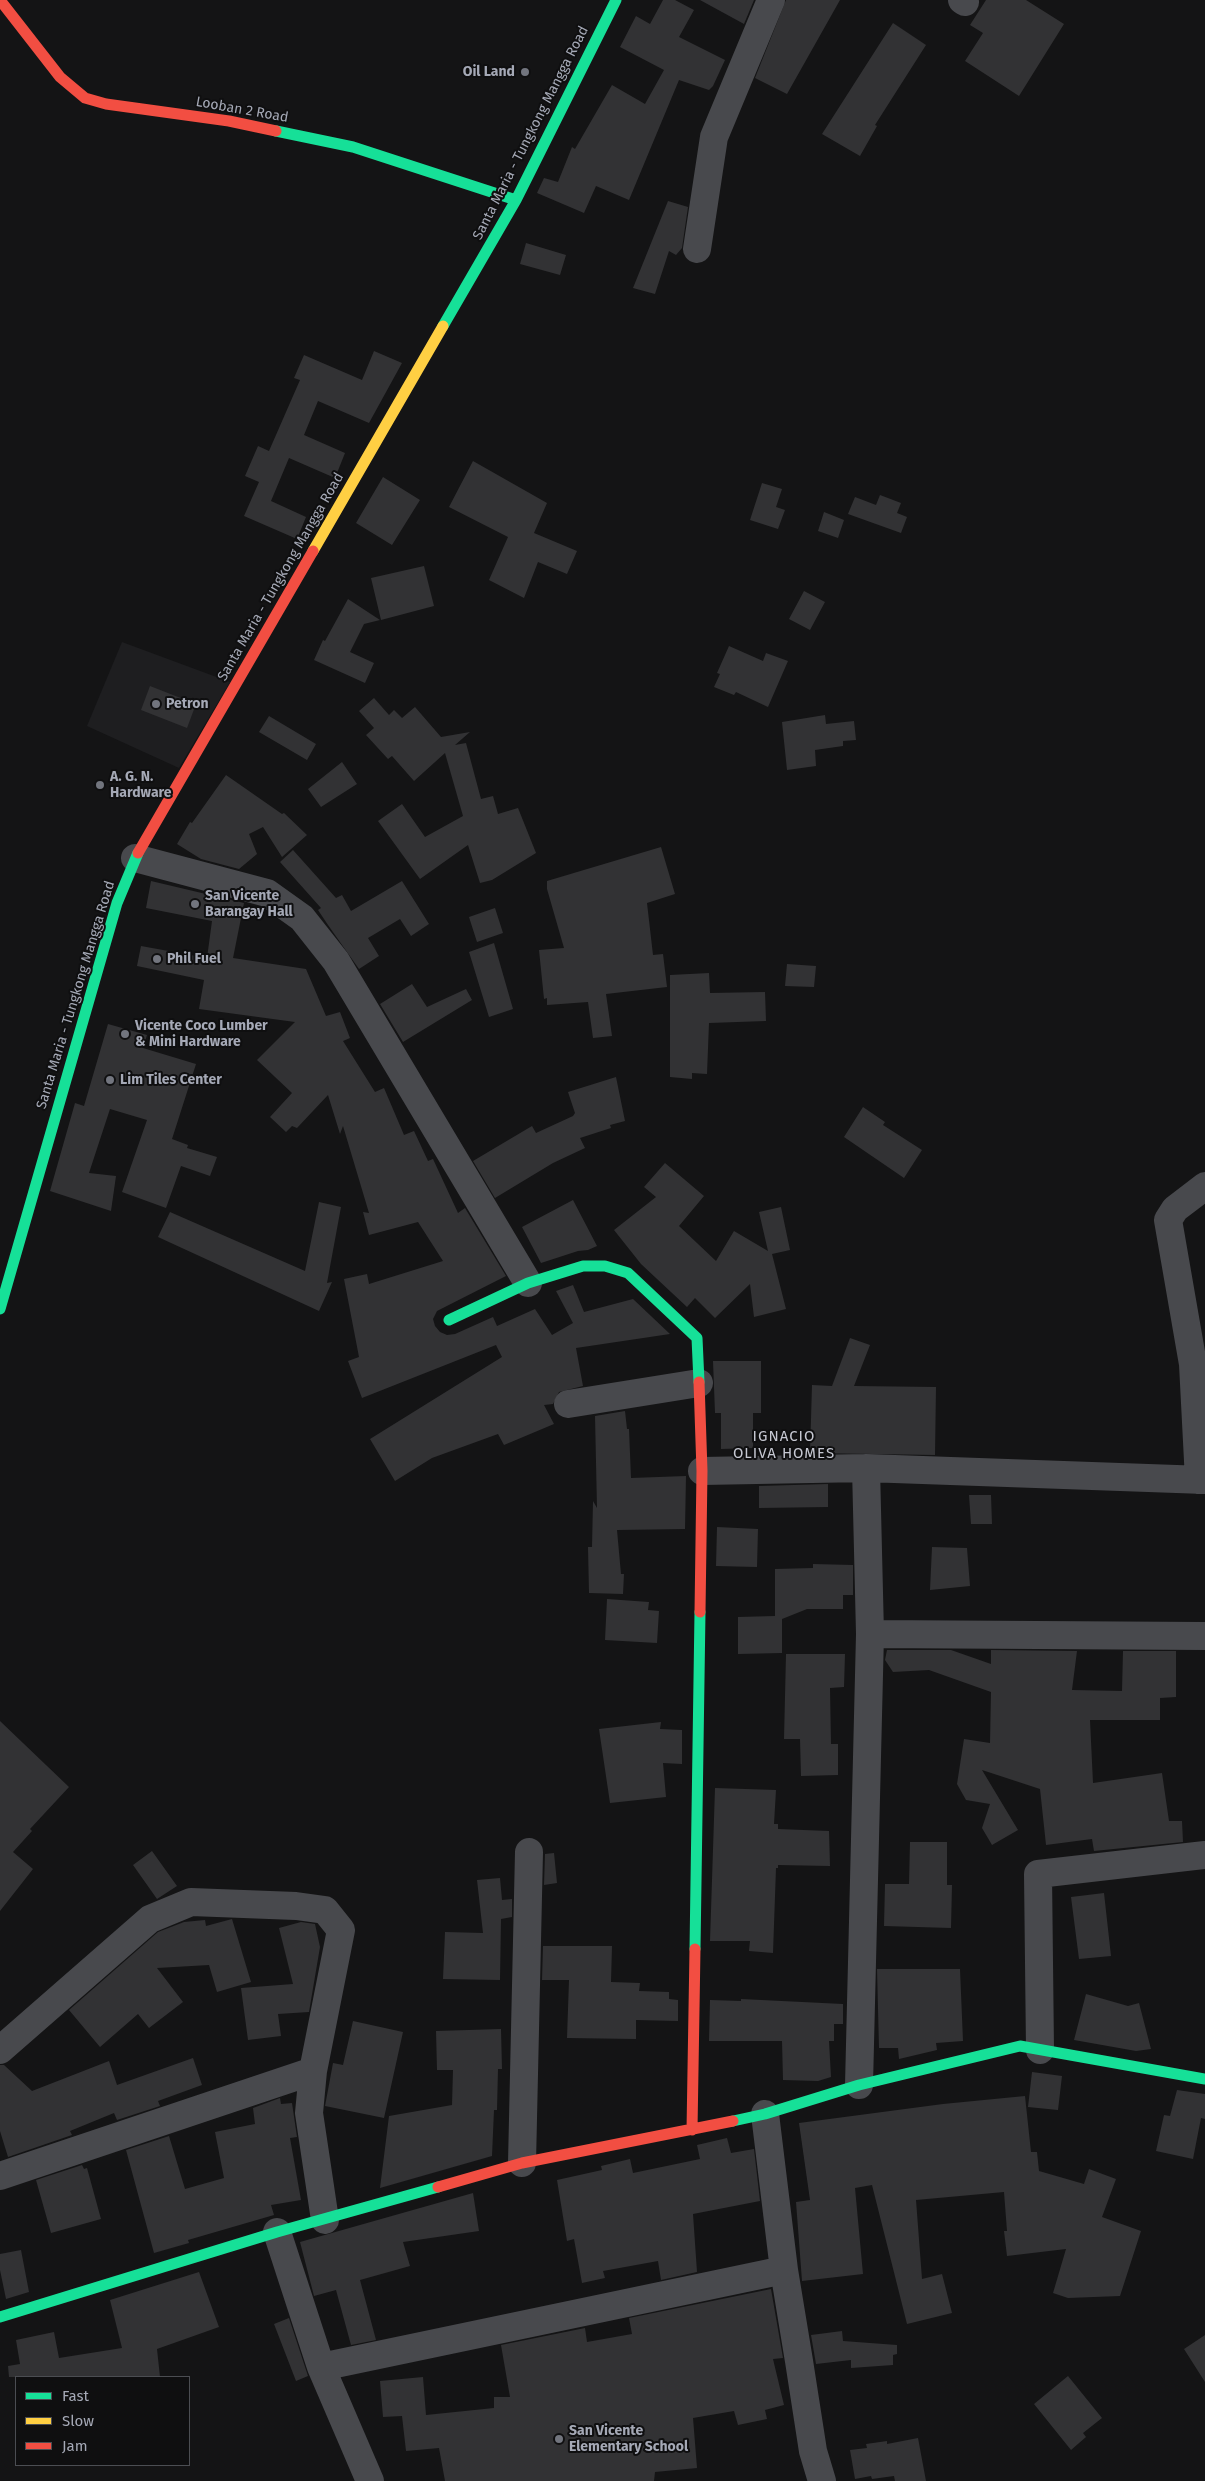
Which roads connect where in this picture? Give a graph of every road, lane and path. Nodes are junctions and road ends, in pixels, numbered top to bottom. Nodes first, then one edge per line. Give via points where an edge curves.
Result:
1 (0, 0) edge
2 (616, 0) edge
3 (771, 0) edge
4 (516, 200) junction
5 (697, 249) dead end
6 (136, 858) junction
7 (1205, 1186) edge
8 (528, 1283) junction
9 (0, 1309) edge
10 (449, 1320) dead end
11 (699, 1383) junction
12 (568, 1404) dead end
13 (866, 1468) junction
14 (702, 1471) junction
15 (1202, 1480) edge
16 (870, 1634) junction
17 (1205, 1636) edge
18 (529, 1852) dead end
19 (1205, 1855) edge
20 (0, 2050) edge
21 (1040, 2050) junction
22 (313, 2071) junction
23 (1205, 2079) edge
24 (859, 2085) junction
25 (765, 2114) junction
26 (692, 2130) junction
27 (522, 2163) junction
28 (0, 2176) edge
29 (325, 2220) junction
30 (277, 2232) junction
31 (784, 2270) junction
32 (0, 2317) edge
33 (321, 2367) junction
34 (370, 2481) edge
35 (822, 2481) edge

1 - 4 street, Looban 2 Road via 60,77 85,98 106,104 229,121 353,147
2 - 4 street, Santa Maria - Tungkong Mangga Road
3 - 5 street via 714,137
4 - 6 street, Santa Maria - Tungkong Mangga Road
6 - 8 street via 267,893 302,918 336,960
6 - 9 street, Santa Maria - Tungkong Mangga Road via 117,903
7 - 15 street via 1175,1209 1168,1220 1193,1364
8 - 10 street
8 - 11 street via 583,1266 605,1266 628,1273 696,1338
11 - 12 street
11 - 14 street
13 - 14 street
13 - 15 street
13 - 16 street
14 - 26 street
16 - 17 street
16 - 24 street
18 - 27 street
19 - 21 street via 1038,1874
20 - 22 street via 150,1918 191,1902 296,1906 325,1910 341,1930
21 - 23 street
21 - 24 street via 1020,2046
22 - 28 street
22 - 29 street via 310,2113
24 - 25 street
25 - 26 street
25 - 31 street
26 - 27 street
27 - 29 street
29 - 30 street
30 - 32 street
30 - 33 street
31 - 33 street
31 - 35 street via 813,2451
33 - 34 street

